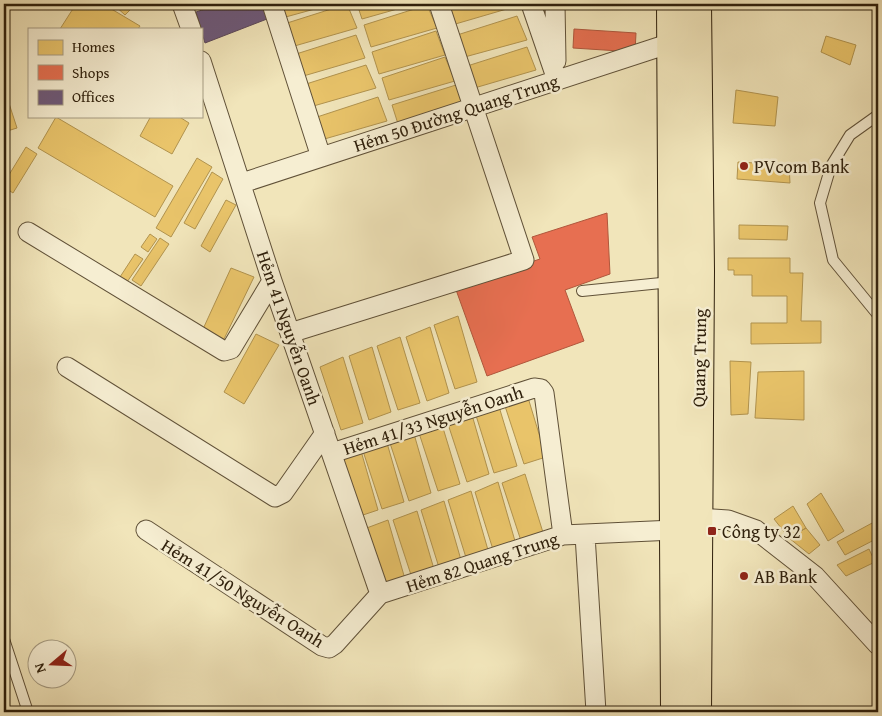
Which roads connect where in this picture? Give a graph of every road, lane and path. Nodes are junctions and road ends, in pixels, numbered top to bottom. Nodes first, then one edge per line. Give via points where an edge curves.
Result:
1 (182, 4) edge
2 (272, 4) edge
3 (439, 4) edge
4 (531, 4) edge
5 (555, 4) edge
6 (671, 4) edge
7 (697, 4) edge
8 (191, 28) edge
9 (671, 43) junction
10 (202, 64) edge
11 (557, 80) junction
12 (474, 107) junction
13 (878, 115) edge
14 (321, 157) junction
15 (242, 183) junction
16 (28, 232) dead end
17 (700, 271) junction
18 (671, 277) junction
19 (272, 281) junction
20 (582, 291) dead end
21 (878, 315) edge
22 (290, 333) junction
23 (67, 367) dead end
24 (325, 433) junction
25 (332, 453) junction
26 (686, 524) junction
27 (146, 530) dead end
28 (585, 534) junction
29 (563, 535) junction
30 (380, 594) junction
31 (4, 639) edge
32 (878, 646) edge
33 (28, 712) edge
34 (596, 712) edge
35 (675, 712) edge
36 (697, 712) edge

1 - 8 street
2 - 14 street
3 - 12 street
4 - 11 street
5 - 11 street
6 - 9 main road, Quang Trung
7 - 17 main road, Quang Trung
9 - 11 street, Hẻm 50 Đường Quang Trung
9 - 18 main road, Quang Trung
10 - 15 street, Hẻm 41 Nguyễn Oanh
11 - 12 street, Hẻm 50 Đường Quang Trung
12 - 14 street, Hẻm 50 Đường Quang Trung
12 - 22 street via 524,260
13 - 21 lane via 850,134 831,166 820,203 833,260
14 - 15 street, Hẻm 50 Đường Quang Trung
15 - 19 street, Hẻm 41 Nguyễn Oanh
16 - 19 street via 224,351 231,349
17 - 18 main road
17 - 26 main road, Quang Trung
18 - 20 lane
18 - 26 main road, Quang Trung
19 - 22 street, Hẻm 41 Nguyễn Oanh
22 - 24 street, Hẻm 41 Nguyễn Oanh
23 - 24 street via 275,497 283,493
24 - 25 street, Hẻm 41 Nguyễn Oanh
25 - 29 street, Hẻm 41/33 Nguyễn Oanh via 534,388 541,389
25 - 30 street, Hẻm 41 Nguyễn Oanh
26 - 28 street, Hẻm 82 Quang Trung
26 - 32 street, Hẻm 82 Quang Trung via 728,520 756,530 815,576
26 - 35 main road, Quang Trung
26 - 36 main road, Quang Trung
27 - 30 street, Hẻm 41/50 Nguyễn Oanh via 329,648
28 - 29 street, Hẻm 82 Quang Trung
28 - 34 street
29 - 30 street, Hẻm 82 Quang Trung
31 - 33 lane

